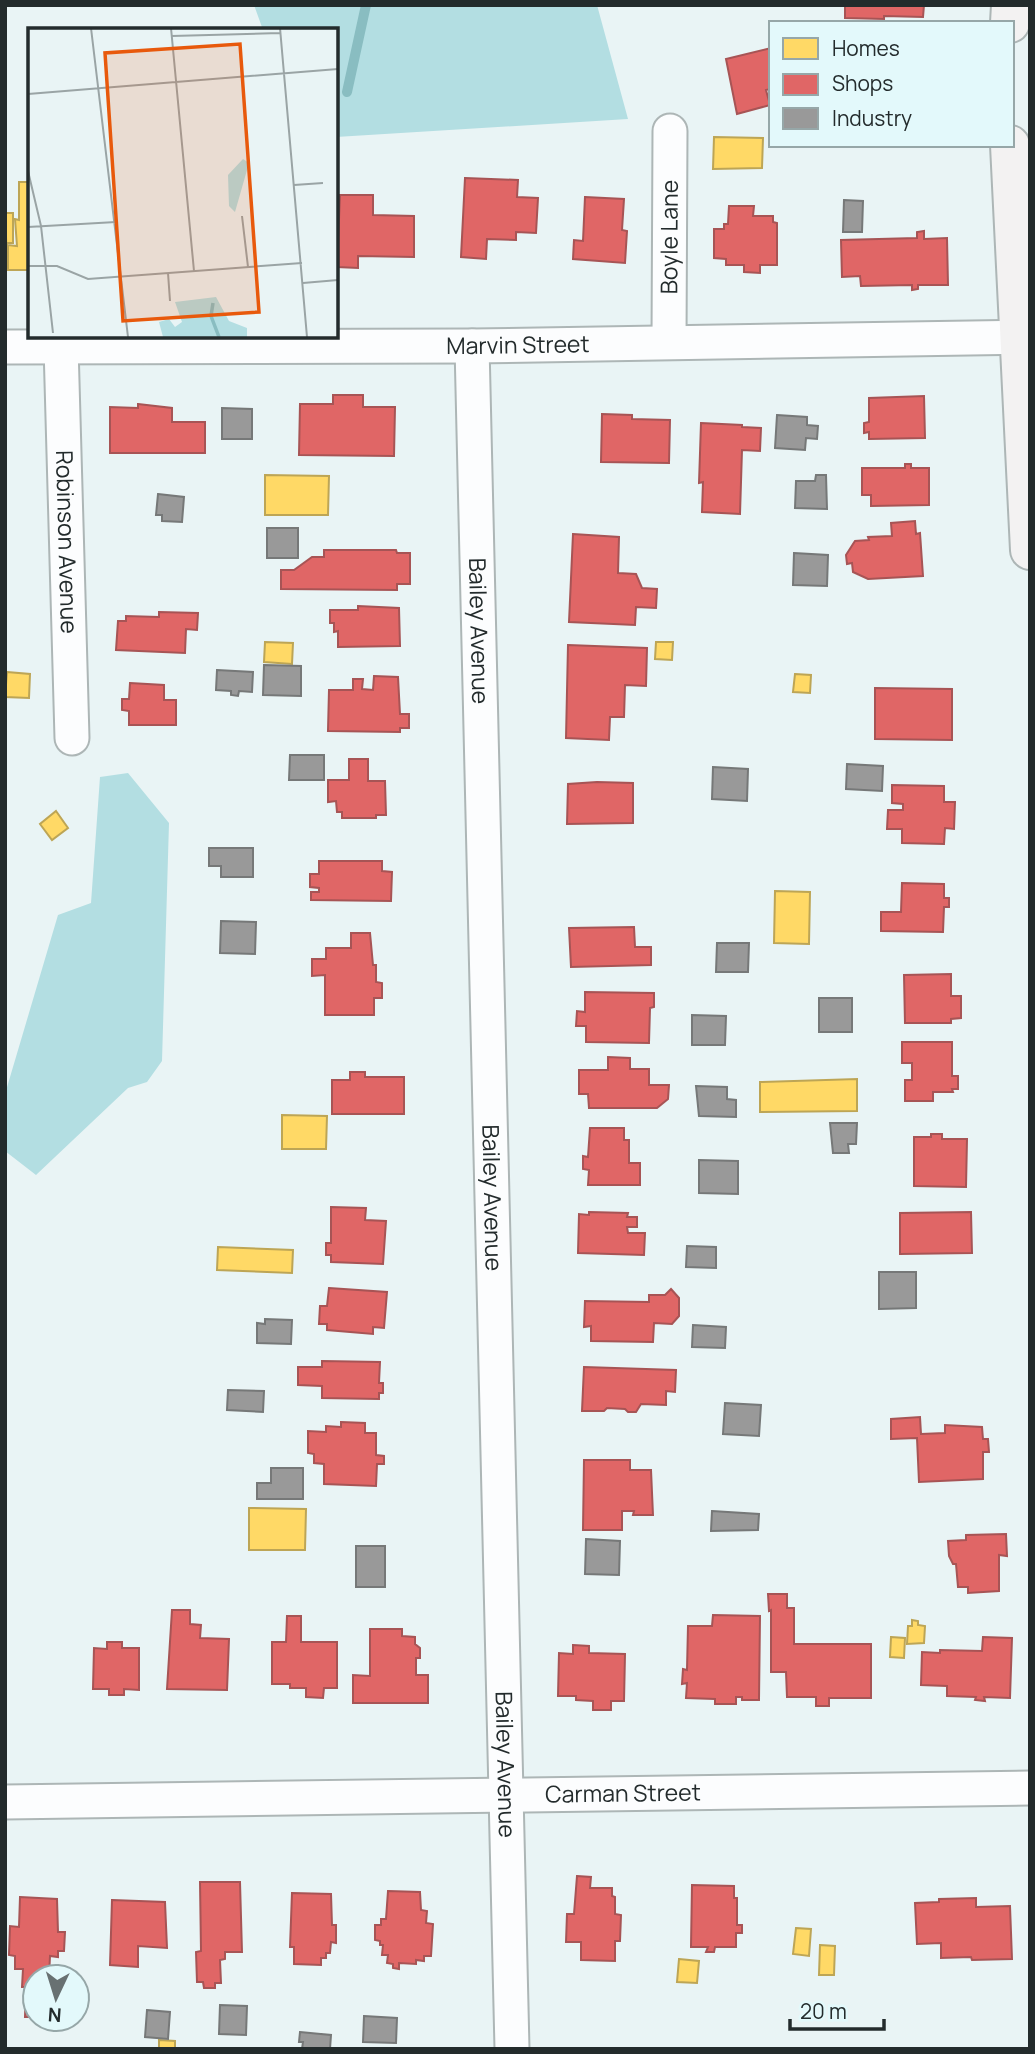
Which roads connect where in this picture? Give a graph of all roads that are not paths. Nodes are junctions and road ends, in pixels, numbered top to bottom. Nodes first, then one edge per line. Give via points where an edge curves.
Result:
1 (670, 131) dead end
2 (1010, 147) edge
3 (1025, 337) edge
4 (668, 342) junction
5 (5, 346) edge
6 (61, 346) junction
7 (472, 346) junction
8 (1030, 550) edge
9 (72, 738) dead end
10 (1030, 1788) edge
11 (506, 1796) junction
12 (5, 1802) edge
13 (512, 2049) edge

1 - 4 street, Boyle Lane
2 - 3 street
3 - 4 street, Marvin Street
3 - 8 street
4 - 7 street, Marvin Street
5 - 6 street, Marvin Street
6 - 7 street, Marvin Street
6 - 9 street, Robinson Avenue
7 - 11 street, Bailey Avenue
10 - 11 street, Carman Street
11 - 12 street, Carman Street
11 - 13 street, Bailey Avenue

